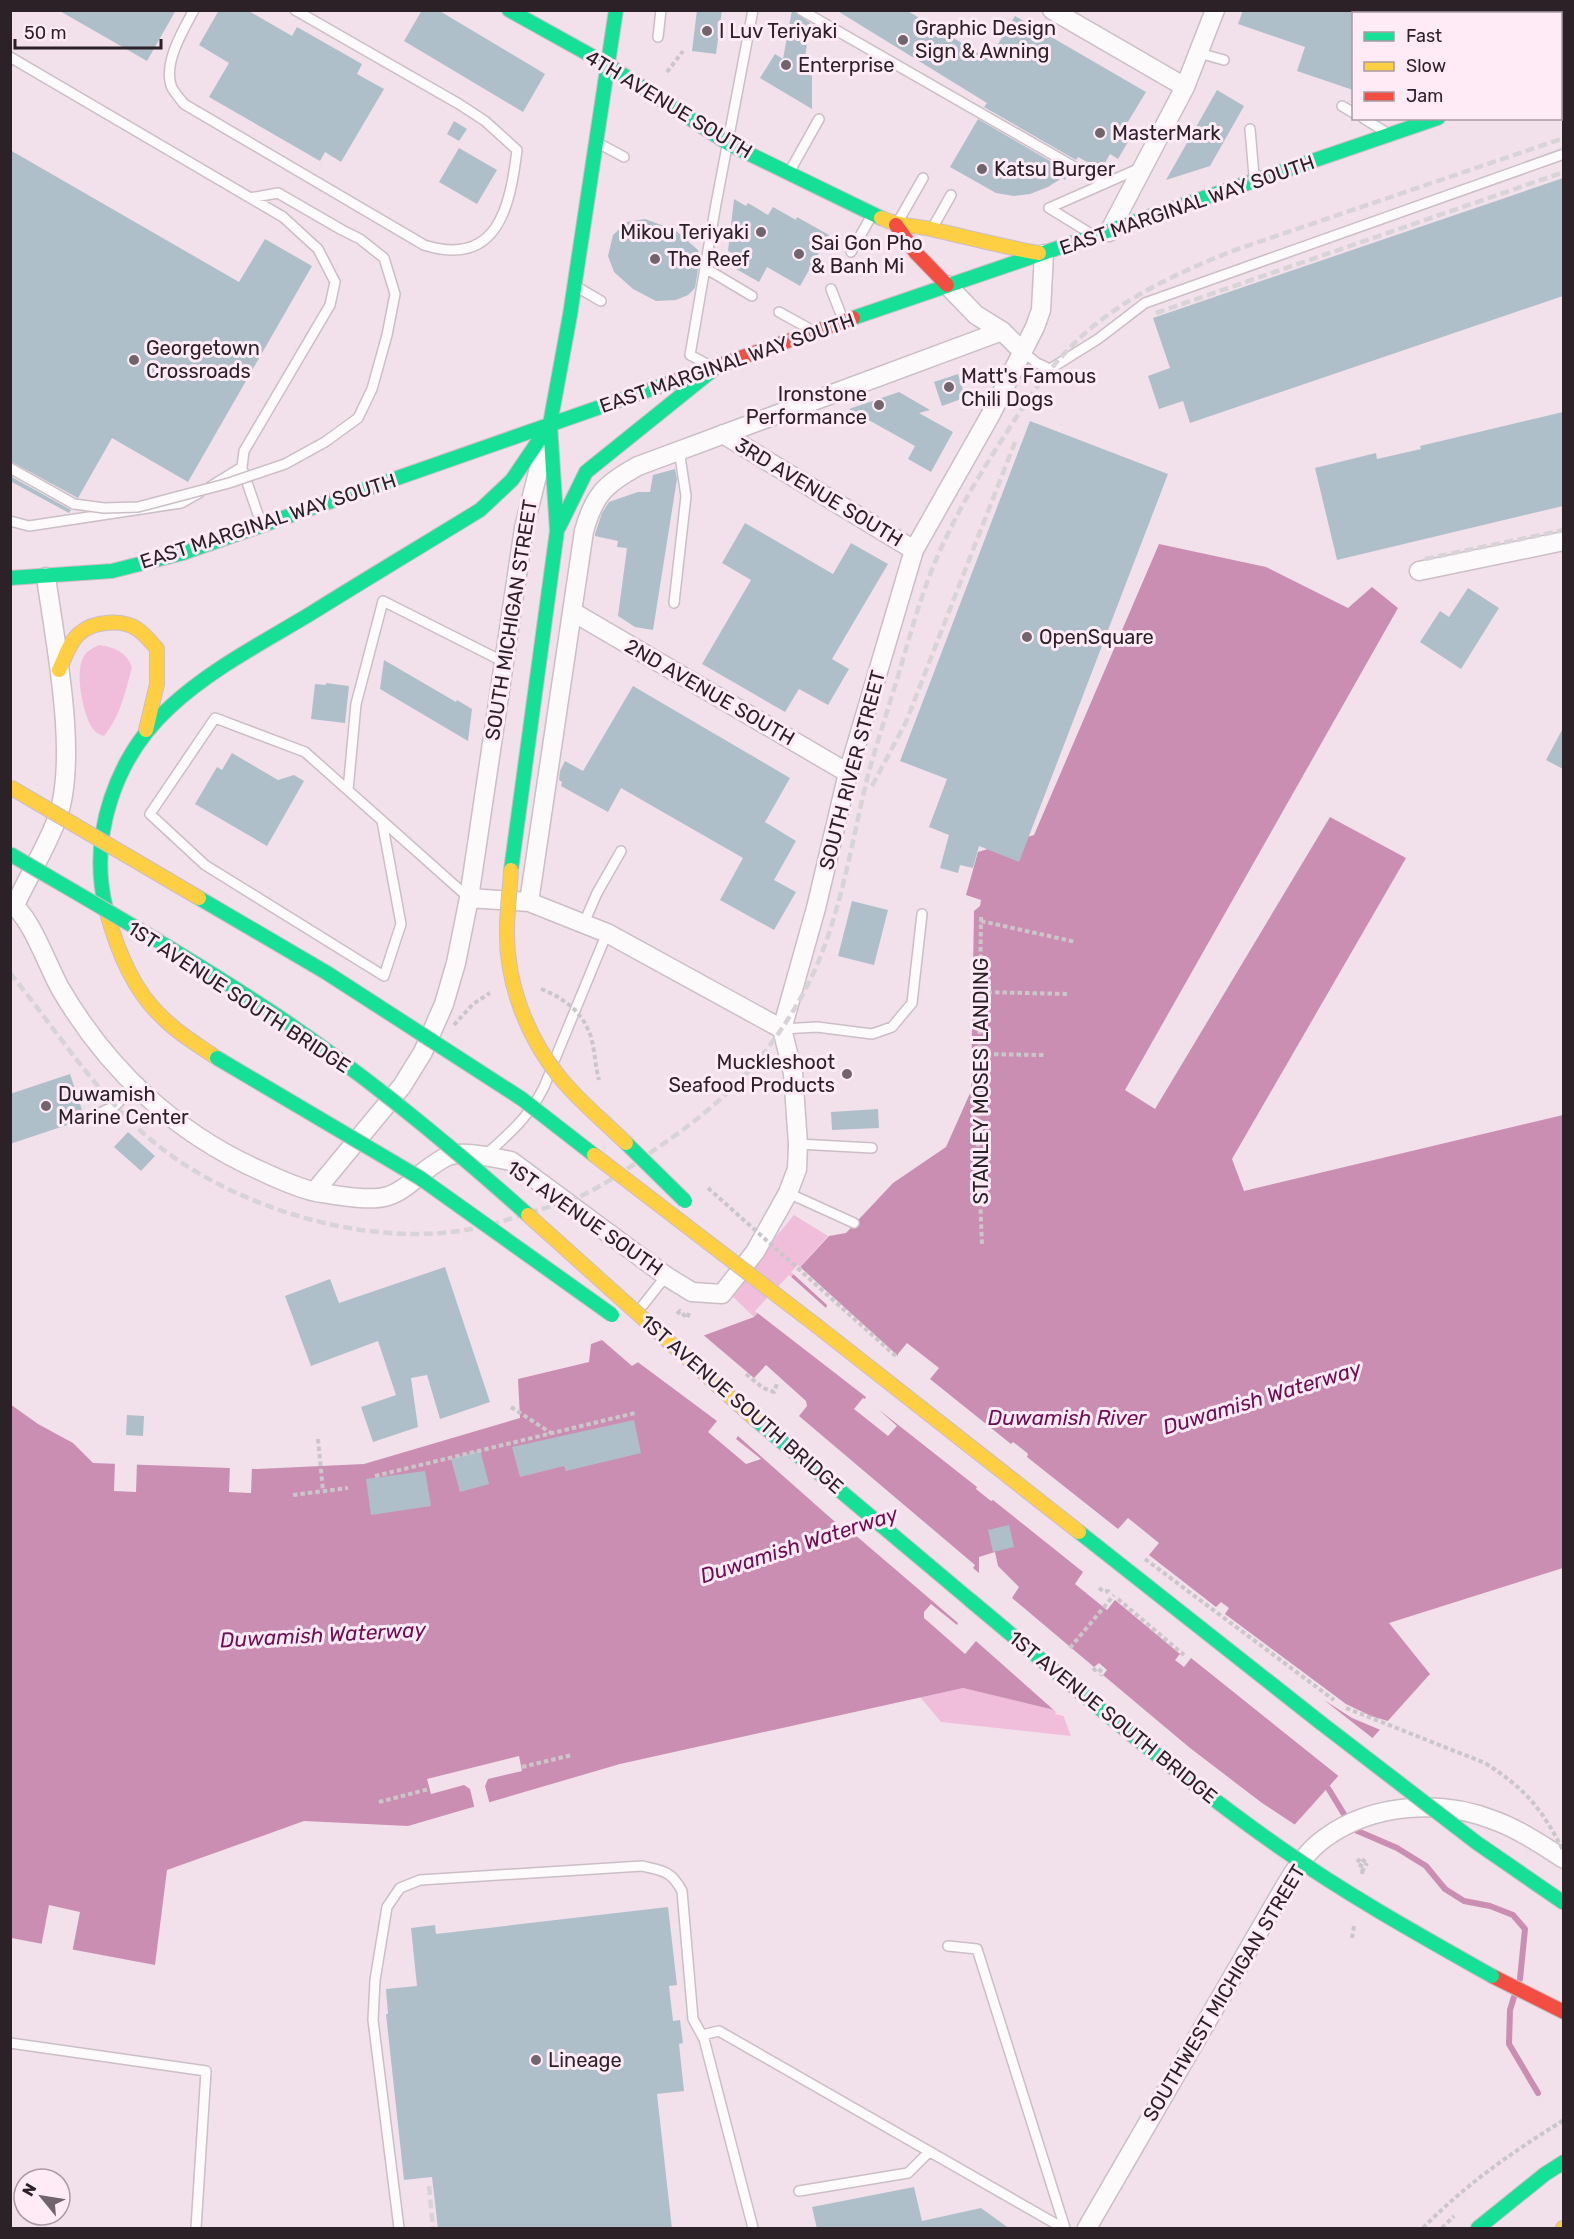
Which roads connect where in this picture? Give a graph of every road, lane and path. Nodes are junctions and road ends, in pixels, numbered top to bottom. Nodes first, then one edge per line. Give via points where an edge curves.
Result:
1 (194, 10) edge
2 (295, 10) edge
3 (509, 10) edge
4 (616, 10) edge
5 (661, 10) edge
6 (753, 10) edge
7 (801, 10) edge
8 (1052, 10) edge
9 (1215, 10) edge
10 (658, 37) dead end
11 (683, 51) dead end
12 (1199, 53) junction
13 (10, 57) edge
14 (1224, 60) dead end
15 (608, 65) junction
16 (667, 72) dead end
17 (1185, 87) junction
18 (1342, 106) dead end
19 (1352, 112) edge
20 (819, 119) dead end
21 (1366, 120) edge
22 (1432, 120) edge
23 (1250, 129) dead end
24 (1390, 135) junction
25 (596, 142) junction
26 (729, 144) junction
27 (1563, 154) edge
28 (624, 157) dead end
29 (1144, 166) junction
30 (789, 173) junction
31 (923, 178) dead end
32 (1254, 182) junction
33 (1104, 184) junction
34 (951, 195) dead end
35 (249, 198) junction
36 (873, 213) junction
37 (896, 225) junction
38 (932, 229) junction
39 (1102, 234) junction
40 (851, 252) dead end
41 (1044, 254) junction
42 (705, 268) junction
43 (573, 285) junction
44 (947, 285) junction
45 (831, 289) dead end
46 (752, 296) dead end
47 (601, 301) dead end
48 (779, 312) dead end
49 (844, 322) junction
50 (1002, 331) junction
51 (816, 333) junction
52 (1023, 352) junction
53 (714, 369) junction
54 (550, 424) junction
55 (723, 434) junction
56 (680, 450) junction
57 (242, 467) junction
58 (10, 468) edge
59 (10, 521) edge
60 (262, 526) junction
61 (557, 531) junction
62 (1563, 541) edge
63 (914, 550) junction
64 (1419, 571) dead end
65 (10, 578) edge
66 (46, 578) junction
67 (674, 603) dead end
68 (573, 612) junction
69 (502, 661) junction
70 (59, 670) junction
71 (145, 735) junction
72 (848, 773) junction
73 (10, 787) edge
74 (348, 790) junction
75 (382, 821) junction
76 (621, 850) dead end
77 (10, 854) edge
78 (469, 898) junction
79 (529, 902) junction
80 (13, 904) edge
81 (922, 914) dead end
82 (584, 923) junction
83 (607, 933) junction
84 (1076, 942) dead end
85 (980, 992) junction
86 (1069, 993) dead end
87 (782, 1029) junction
88 (979, 1054) junction
89 (1044, 1055) dead end
90 (135, 1086) junction
91 (95, 1115) dead end
92 (798, 1144) junction
93 (872, 1148) dead end
94 (484, 1156) junction
95 (315, 1191) junction
96 (789, 1193) junction
97 (699, 1214) dead end
98 (854, 1223) dead end
99 (724, 1238) dead end
100 (982, 1246) dead end
101 (666, 1276) junction
102 (722, 1294) joint
103 (643, 1305) dead end
104 (687, 1308) dead end
105 (680, 1311) dead end
106 (622, 1322) dead end
107 (817, 1326) junction
108 (646, 1340) dead end
109 (510, 1407) dead end
110 (635, 1413) dead end
111 (756, 1420) junction
112 (551, 1433) junction
113 (318, 1439) dead end
114 (375, 1476) dead end
115 (348, 1488) dead end
116 (323, 1491) junction
117 (293, 1495) dead end
118 (1145, 1558) dead end
119 (1099, 1588) dead end
120 (1114, 1595) junction
121 (1070, 1648) dead end
122 (1184, 1655) dead end
123 (572, 1755) dead end
124 (522, 1767) dead end
125 (429, 1789) dead end
126 (379, 1802) dead end
127 (1563, 1852) edge
128 (1563, 1859) edge
129 (1365, 1865) dead end
130 (1362, 1872) dead end
131 (1563, 1903) edge
132 (948, 1946) dead end
133 (1563, 2012) edge
134 (702, 2035) junction
135 (10, 2043) edge
136 (1563, 2120) edge
137 (928, 2152) junction
138 (1563, 2162) edge
139 (799, 2191) dead end
140 (196, 2229) edge
141 (399, 2229) edge
142 (753, 2229) edge
143 (1064, 2229) edge
144 (1087, 2229) edge
145 (1423, 2229) edge
146 (1478, 2229) edge

1 - 2 lane via 178,41 169,72 172,87 184,104 424,245 443,251 461,250 477,247 491,236 514,178 517,150 459,104
3 - 15 main road, 4TH AVENUE SOUTH
4 - 15 main road, SOUTH MICHIGAN STREET
5 - 10 lane
6 - 26 lane
7 - 33 lane
8 - 17 street
9 - 12 street
11 - 16 path
12 - 14 lane
12 - 17 street
13 - 35 lane
15 - 25 main road, SOUTH MICHIGAN STREET
15 - 26 main road, 4TH AVENUE SOUTH
17 - 29 street
18 - 19 lane
20 - 30 lane
21 - 24 lane
22 - 24 main road, EAST MARGINAL WAY SOUTH
23 - 32 lane
24 - 32 main road, EAST MARGINAL WAY SOUTH
25 - 28 lane
25 - 43 main road, SOUTH MICHIGAN STREET
26 - 30 main road, 4TH AVENUE SOUTH
26 - 42 lane
27 - 52 lane via 1145,303 1050,369
29 - 33 lane
29 - 39 street
30 - 36 main road, 4TH AVENUE SOUTH
31 - 37 lane
32 - 39 main road, EAST MARGINAL WAY SOUTH
33 - 39 lane via 1048,208
34 - 38 lane
35 - 57 lane via 283,217 318,249 335,282 330,305 244,451
35 - 58 lane, bridge via 278,193 360,239 384,258 395,294 372,389 358,418 285,464 138,507 74,504
36 - 37 main road, 4TH AVENUE SOUTH
36 - 40 lane
37 - 38 main road, 4TH AVENUE SOUTH
37 - 44 main road, 4TH AVENUE SOUTH
38 - 41 main road, 4TH AVENUE SOUTH
39 - 41 main road, EAST MARGINAL WAY SOUTH
41 - 44 main road, EAST MARGINAL WAY SOUTH
41 - 52 street, SOUTH RIVER STREET via 1041,309
42 - 46 lane
42 - 53 lane via 690,355
43 - 47 lane
43 - 54 main road, SOUTH MICHIGAN STREET
44 - 49 main road, EAST MARGINAL WAY SOUTH
44 - 50 street, 4TH AVENUE SOUTH via 976,315
45 - 49 lane
48 - 51 lane
49 - 51 main road, EAST MARGINAL WAY SOUTH
50 - 52 street, 4TH AVENUE SOUTH
50 - 55 street
51 - 53 main road, EAST MARGINAL WAY SOUTH
52 - 63 street, SOUTH RIVER STREET
53 - 54 main road, EAST MARGINAL WAY SOUTH
53 - 61 main road via 586,472
54 - 60 main road, EAST MARGINAL WAY SOUTH
54 - 61 main road
54 - 69 street, SOUTH MICHIGAN STREET via 524,528
54 - 71 main road via 512,480 480,510 223,667 168,708
55 - 56 street
55 - 63 street, 3RD AVENUE SOUTH
56 - 67 lane via 686,496
56 - 68 street via 617,478 591,507
57 - 59 lane via 181,503 29,526
57 - 60 lane
60 - 66 main road, EAST MARGINAL WAY SOUTH via 183,553 112,571
61 - 97 main road, bridge via 511,870 507,930 515,990 536,1045 566,1086
62 - 64 street
63 - 72 street, SOUTH RIVER STREET
65 - 66 main road, EAST MARGINAL WAY SOUTH
66 - 70 street
68 - 72 street, 2ND AVENUE SOUTH
68 - 79 street
69 - 74 lane via 383,601 356,704
69 - 78 street, SOUTH MICHIGAN STREET
70 - 71 main road via 78,634 92,626 113,623 144,634 158,650 157,684
70 - 80 street via 66,738 65,779 57,818
71 - 106 main road, bridge via 123,768 110,800 101,833 100,870 118,947 154,1010 178,1033 217,1058 420,1178
72 - 87 street, SOUTH RIVER STREET
73 - 107 main road, bridge via 327,973 522,1099
74 - 75 lane
74 - 75 lane via 305,752 215,718 150,814 205,866 384,976 400,924
75 - 78 lane
76 - 82 lane
77 - 111 main road, 1ST AVENUE SOUTH BRIDGE, bridge via 277,1016 369,1082 496,1186
78 - 79 street
78 - 95 street, SOUTH MICHIGAN STREET via 444,1004 423,1052 402,1086
79 - 82 street
80 - 90 street, 1ST AVENUE SOUTH via 30,926 75,1014
81 - 87 lane via 912,1003 892,1027 872,1034 817,1027
82 - 83 street
83 - 87 street
83 - 94 lane via 537,1102
84 - 85 path, STANLEY MOSES LANDING via 981,919
85 - 86 path
85 - 88 path, STANLEY MOSES LANDING
87 - 92 street, SOUTH RIVER STREET via 793,1073
88 - 89 path
88 - 100 path, STANLEY MOSES LANDING
90 - 91 lane via 115,1106
90 - 95 street, 1ST AVENUE SOUTH via 170,1117 242,1163
92 - 93 lane
92 - 96 street, SOUTH RIVER STREET via 797,1169
94 - 95 street, 1ST AVENUE SOUTH via 450,1155 388,1196 373,1198
94 - 101 street, 1ST AVENUE SOUTH via 511,1161
96 - 98 lane
96 - 102 street, SOUTH RIVER STREET via 755,1252
99 - 107 main road, bridge
101 - 102 street, 1ST AVENUE SOUTH via 692,1292
101 - 103 lane
104 - 105 path via 692,1312 687,1318
107 - 131 main road, bridge via 1376,1766
108 - 111 main road, bridge
109 - 112 path
110 - 112 path
111 - 133 main road, 1ST AVENUE SOUTH BRIDGE, bridge via 1104,1713 1283,1850 1434,1944
112 - 114 path
113 - 116 path
115 - 116 path
116 - 117 path
118 - 127 path, bridge via 1347,1709 1467,1755 1505,1775 1539,1809
119 - 120 path
120 - 121 path
120 - 122 path
123 - 124 path
125 - 126 path
128 - 144 street, SOUTHWEST MICHIGAN STREET via 1495,1820 1427,1807 1364,1817 1324,1838 1294,1871
129 - 130 path, bridge
132 - 143 lane via 977,1949
134 - 137 lane via 718,2031
134 - 141 lane via 693,2019 682,1891 674,1876 664,1871 642,1866 420,1880 400,1888 387,1907 373,2019
134 - 142 lane
135 - 140 lane via 206,2071
136 - 145 path via 1476,2179
137 - 139 lane via 908,2173
137 - 143 lane
138 - 146 main road

